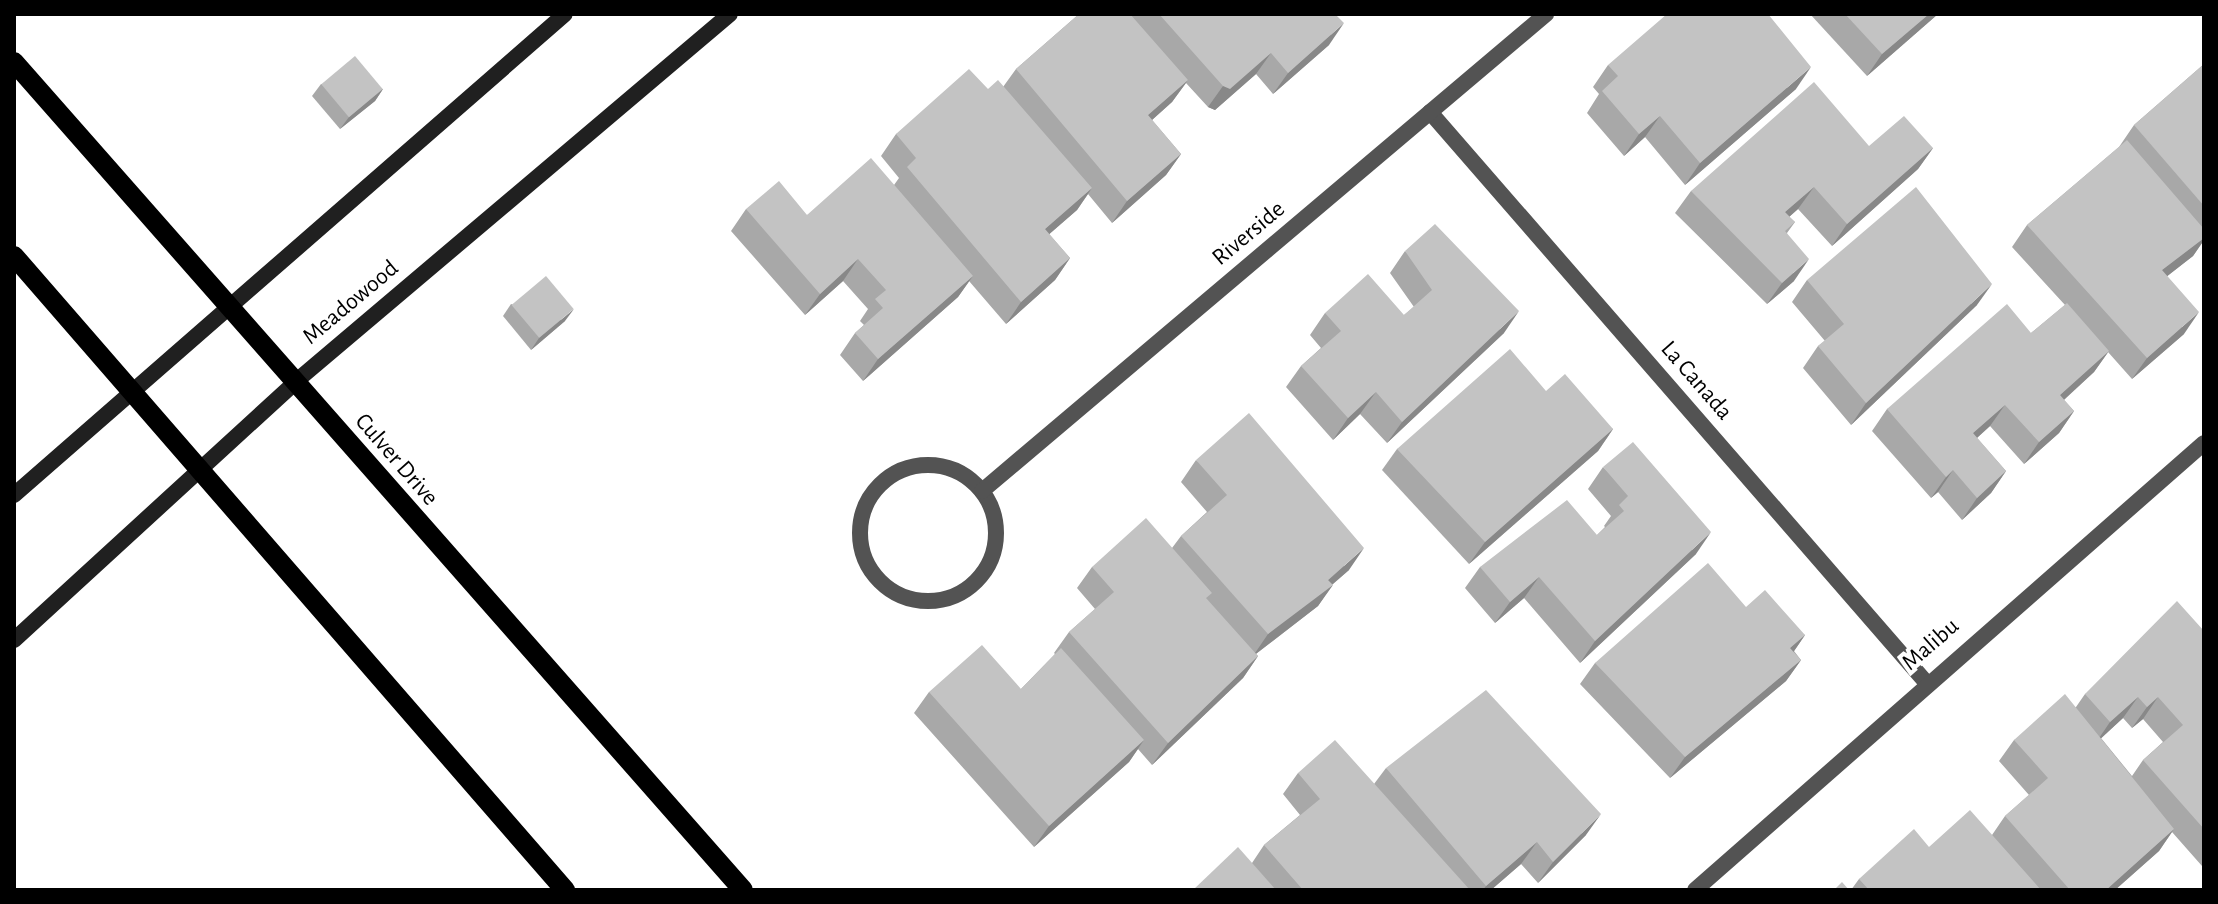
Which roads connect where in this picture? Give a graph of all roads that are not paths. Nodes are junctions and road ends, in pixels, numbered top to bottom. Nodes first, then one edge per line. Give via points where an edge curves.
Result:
1 (565, 14) edge
2 (730, 14) edge
3 (1546, 14) edge
4 (14, 62) edge
5 (1430, 112) junction
6 (14, 256) edge
7 (230, 310) junction
8 (294, 383) junction
9 (132, 391) junction
10 (2204, 443) edge
11 (204, 471) junction
12 (982, 491) junction
13 (14, 495) edge
14 (14, 640) edge
15 (1925, 681) junction
16 (565, 890) edge
17 (743, 890) edge
18 (1695, 890) edge

1 - 7 main road
2 - 8 main road, Meadowood
3 - 5 street, Riverside
4 - 7 main road, Culver Drive
5 - 12 street, Riverside
5 - 15 street, La Canada
6 - 9 main road
7 - 8 main road, Culver Drive
7 - 9 main road
8 - 11 main road, Meadowood
8 - 17 main road, Culver Drive
9 - 11 main road
9 - 13 main road
10 - 15 street, Malibu
11 - 14 main road, Meadowood
11 - 16 main road
12 - 12 street via 933,464 905,468 880,483 864,507 865,563 883,586 908,600 937,602 964,593 985,573 995,546 995,517
15 - 18 street, Malibu

